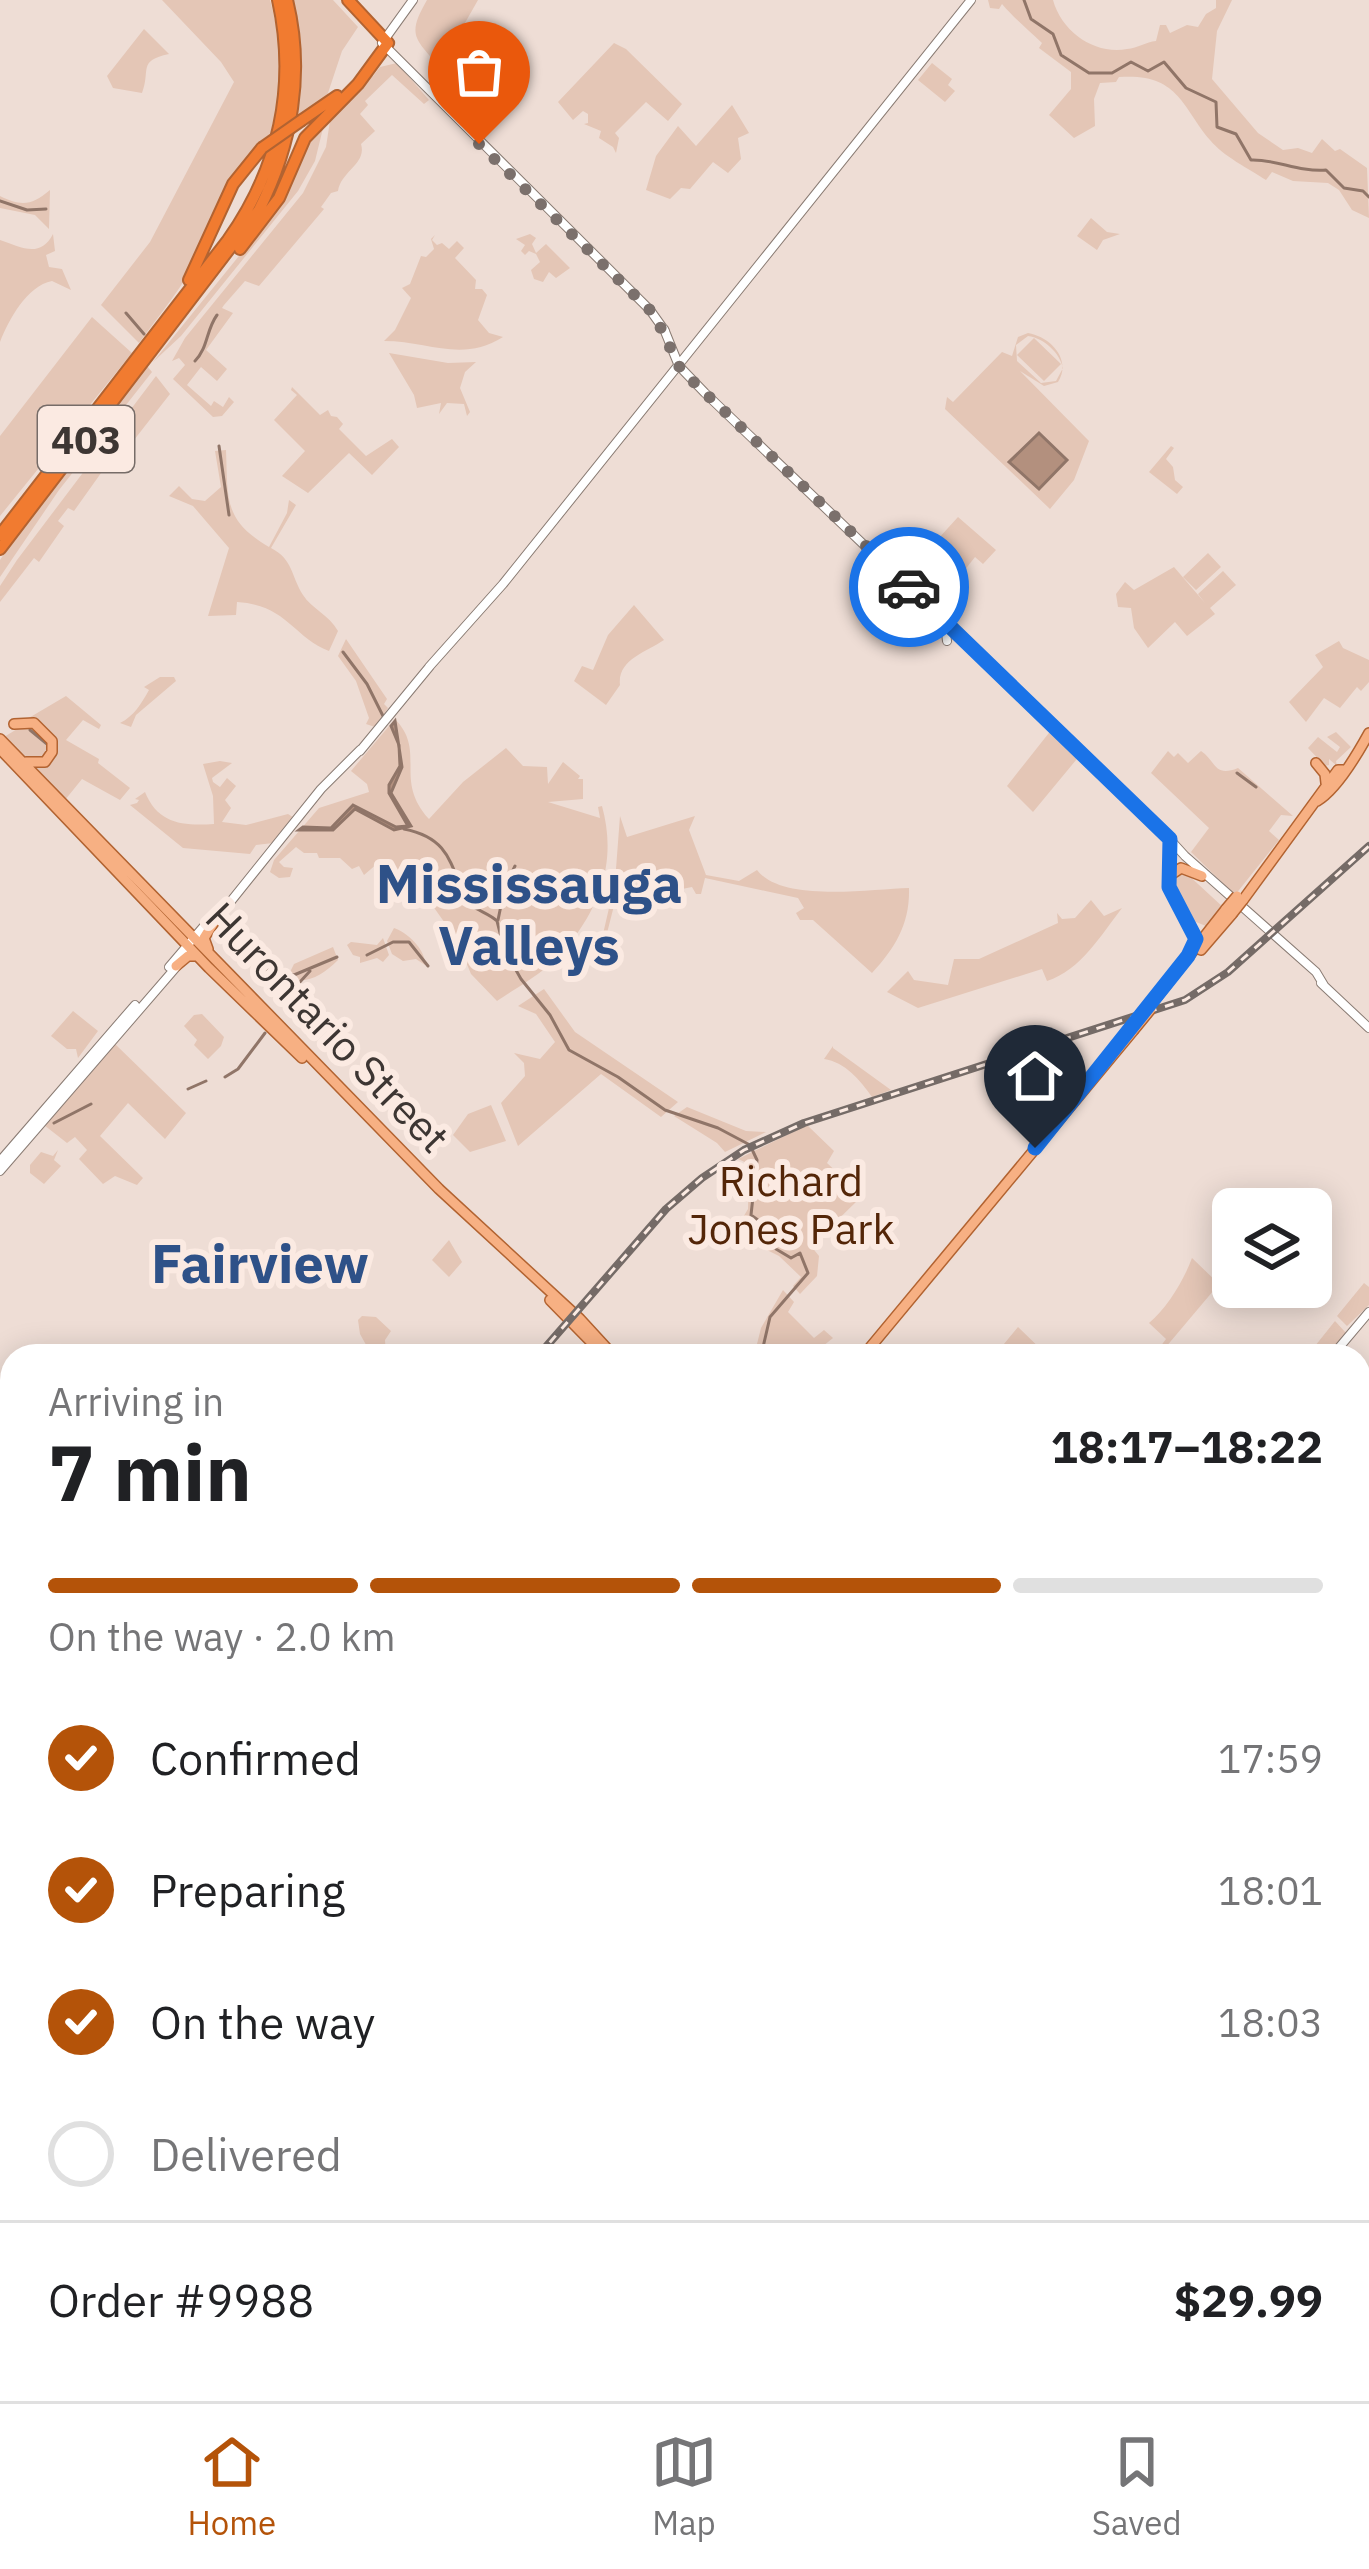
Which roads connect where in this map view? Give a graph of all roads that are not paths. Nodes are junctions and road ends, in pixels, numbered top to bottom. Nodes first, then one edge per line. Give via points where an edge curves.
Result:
1 (278, 0) edge
2 (287, 0) edge
3 (345, 0) edge
4 (416, 0) edge
5 (971, 0) edge
6 (385, 43) junction
7 (207, 281) junction
8 (166, 320) junction
9 (143, 357) junction
10 (679, 362) junction
11 (29, 494) junction
12 (0, 525) edge
13 (0, 536) edge
14 (0, 553) edge
15 (962, 622) dead end
16 (947, 624) junction
17 (968, 645) junction
18 (14, 724) dead end
19 (1367, 739) edge
20 (1, 743) edge
21 (16, 755) junction
22 (1316, 763) dead end
23 (1343, 770) junction
24 (23, 783) junction
25 (1323, 789) junction
26 (1317, 801) junction
27 (64, 804) junction
28 (1170, 839) junction
29 (1183, 854) junction
30 (1171, 871) junction
31 (1202, 876) junction
32 (1227, 912) junction
33 (218, 916) junction
34 (1189, 924) junction
35 (1205, 939) junction
36 (193, 943) junction
37 (1188, 956) junction
38 (176, 966) junction
39 (207, 966) junction
40 (221, 967) junction
41 (1325, 987) junction
42 (1148, 1011) junction
43 (1369, 1028) edge
44 (1131, 1031) junction
45 (1042, 1142) junction
46 (0, 1161) edge
47 (0, 1171) edge
48 (1369, 1316) edge
49 (597, 1344) edge
50 (599, 1344) edge
51 (873, 1344) edge
52 (1345, 1344) edge

1 - 8 highway, 403 via 286,79 271,160 244,217
2 - 7 highway, 403 via 296,69 284,151 259,210
3 - 6 highway
4 - 6 main road
5 - 10 main road
6 - 7 highway via 358,84 310,130 273,207
6 - 8 highway, bridge via 344,90 262,148 233,184
6 - 10 main road via 627,288 664,329
7 - 9 highway, 403
8 - 9 highway, 403
9 - 11 highway, 403
9 - 14 highway, 403
10 - 16 main road
10 - 33 main road
11 - 12 highway
11 - 13 highway, 403
15 - 16 main road
16 - 17 main road
16 - 17 main road via 948,643
17 - 28 main road
18 - 21 main road via 34,723 52,745 39,764
19 - 23 main road
20 - 21 main road, Hurontario Street
20 - 24 main road, Hurontario Street
21 - 27 main road, Hurontario Street
22 - 25 main road via 1326,776
23 - 25 main road
23 - 26 main road
24 - 27 main road via 44,785
24 - 36 main road, Hurontario Street
25 - 26 main road
26 - 32 main road, bridge
27 - 36 main road, Hurontario Street
28 - 29 main road
28 - 30 main road
29 - 30 main road
29 - 31 main road
29 - 41 main road
30 - 31 main road
30 - 34 main road
31 - 41 main road
32 - 34 main road via 1206,927
32 - 35 main road
33 - 36 main road
33 - 40 main road via 204,942
34 - 35 main road
34 - 37 main road via 1196,939
35 - 37 main road
35 - 42 main road
36 - 38 main road
36 - 39 main road, Hurontario Street
36 - 40 main road, Hurontario Street
36 - 46 main road
37 - 42 main road
38 - 39 main road via 192,955
38 - 47 main road
39 - 49 main road, Hurontario Street
40 - 50 main road, Hurontario Street
41 - 43 main road
42 - 44 main road, bridge
44 - 45 main road
44 - 45 main road
45 - 51 main road
48 - 52 main road

